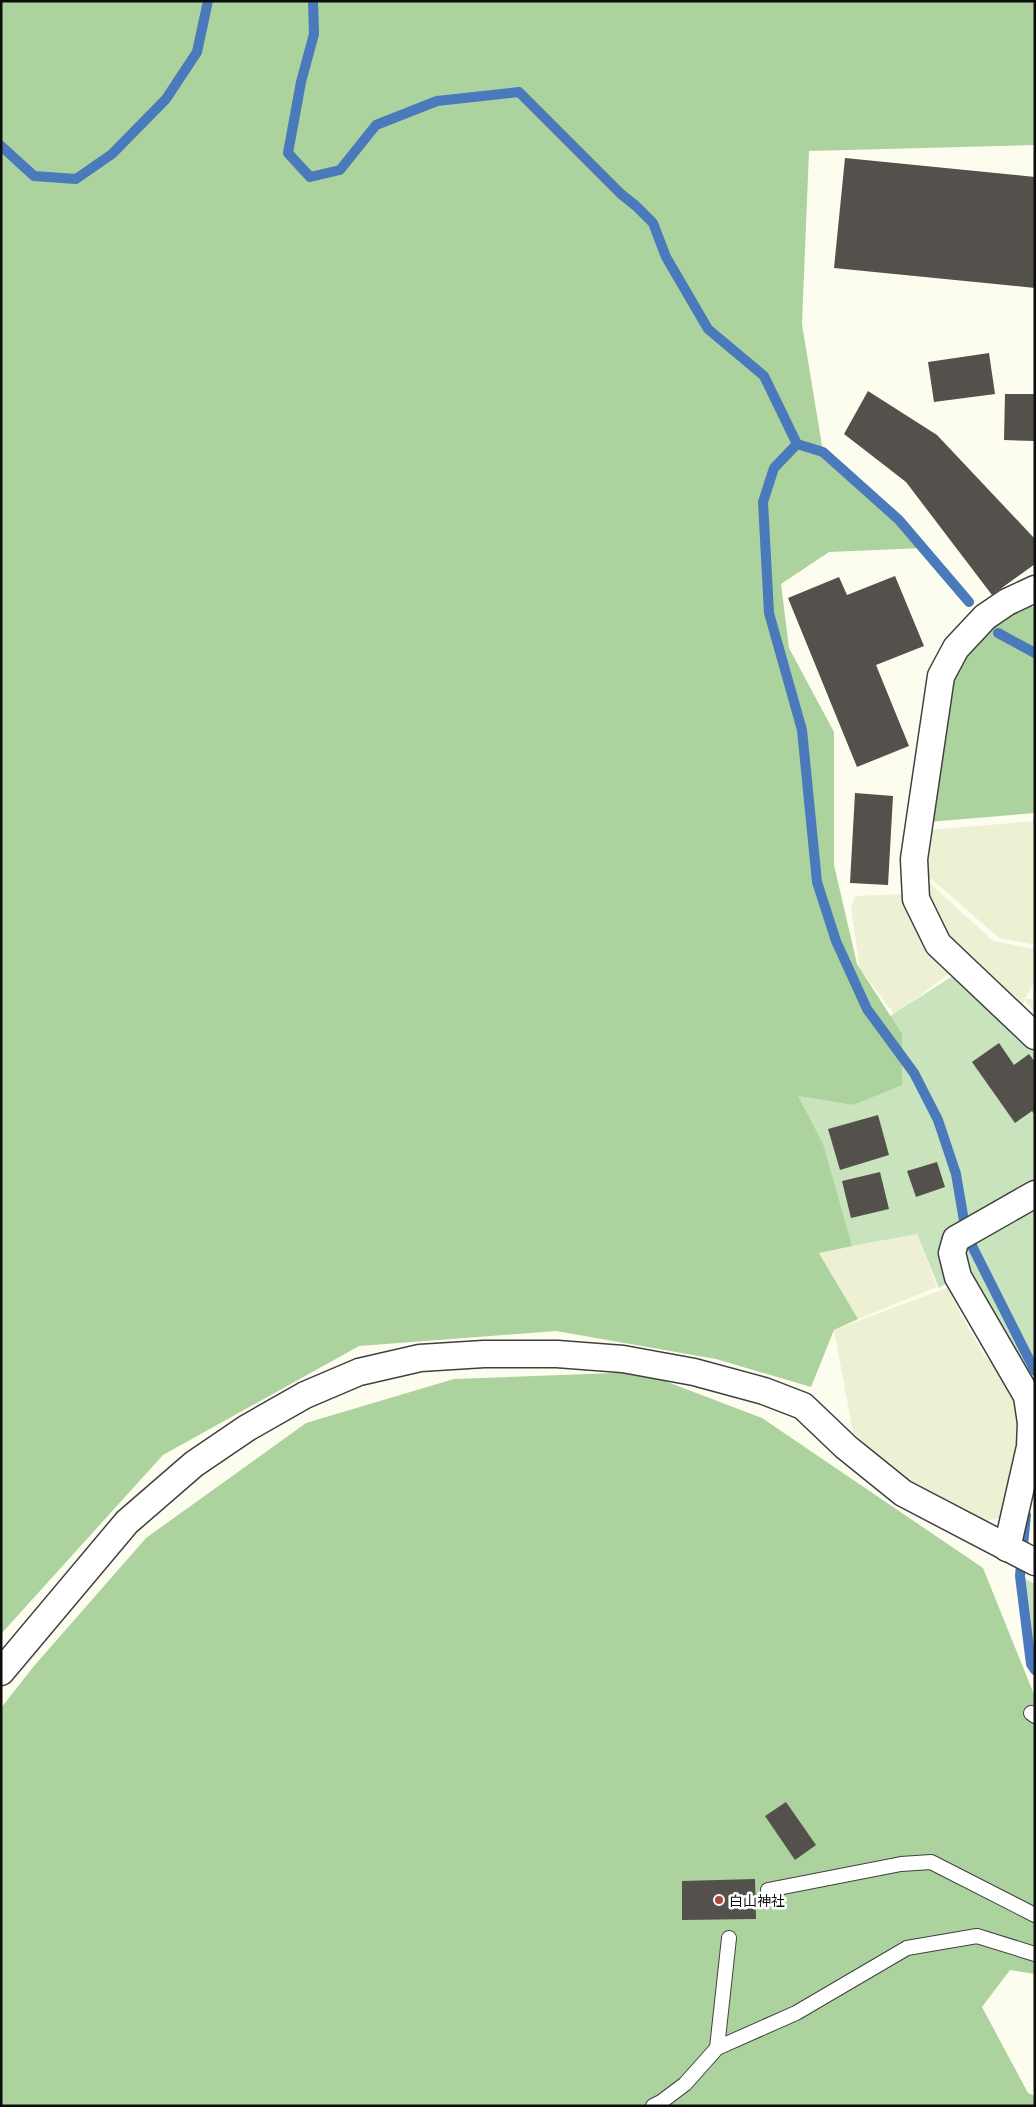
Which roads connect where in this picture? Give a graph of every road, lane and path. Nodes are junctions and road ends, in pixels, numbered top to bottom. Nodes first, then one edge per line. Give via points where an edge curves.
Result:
1 (1035, 589) edge
2 (1035, 1036) edge
3 (1035, 1194) edge
4 (1018, 1554) edge
5 (1, 1672) edge
6 (768, 1890) dead end
7 (1035, 1915) edge
8 (729, 1938) dead end
9 (1035, 1954) edge
10 (717, 2048) junction
11 (652, 2106) edge

1 - 2 street via 985,617 956,648 941,676 914,859 916,899 938,944
3 - 4 street via 957,1238 952,1253 958,1277 1027,1396 1030,1447
4 - 5 street via 902,1493 803,1406 764,1392 694,1372 623,1358 484,1354 420,1358 359,1372 304,1395 194,1464 127,1522
6 - 7 lane via 901,1864 931,1862
8 - 10 lane
9 - 10 lane via 977,1936 907,1948 796,2013
10 - 11 lane via 685,2084

